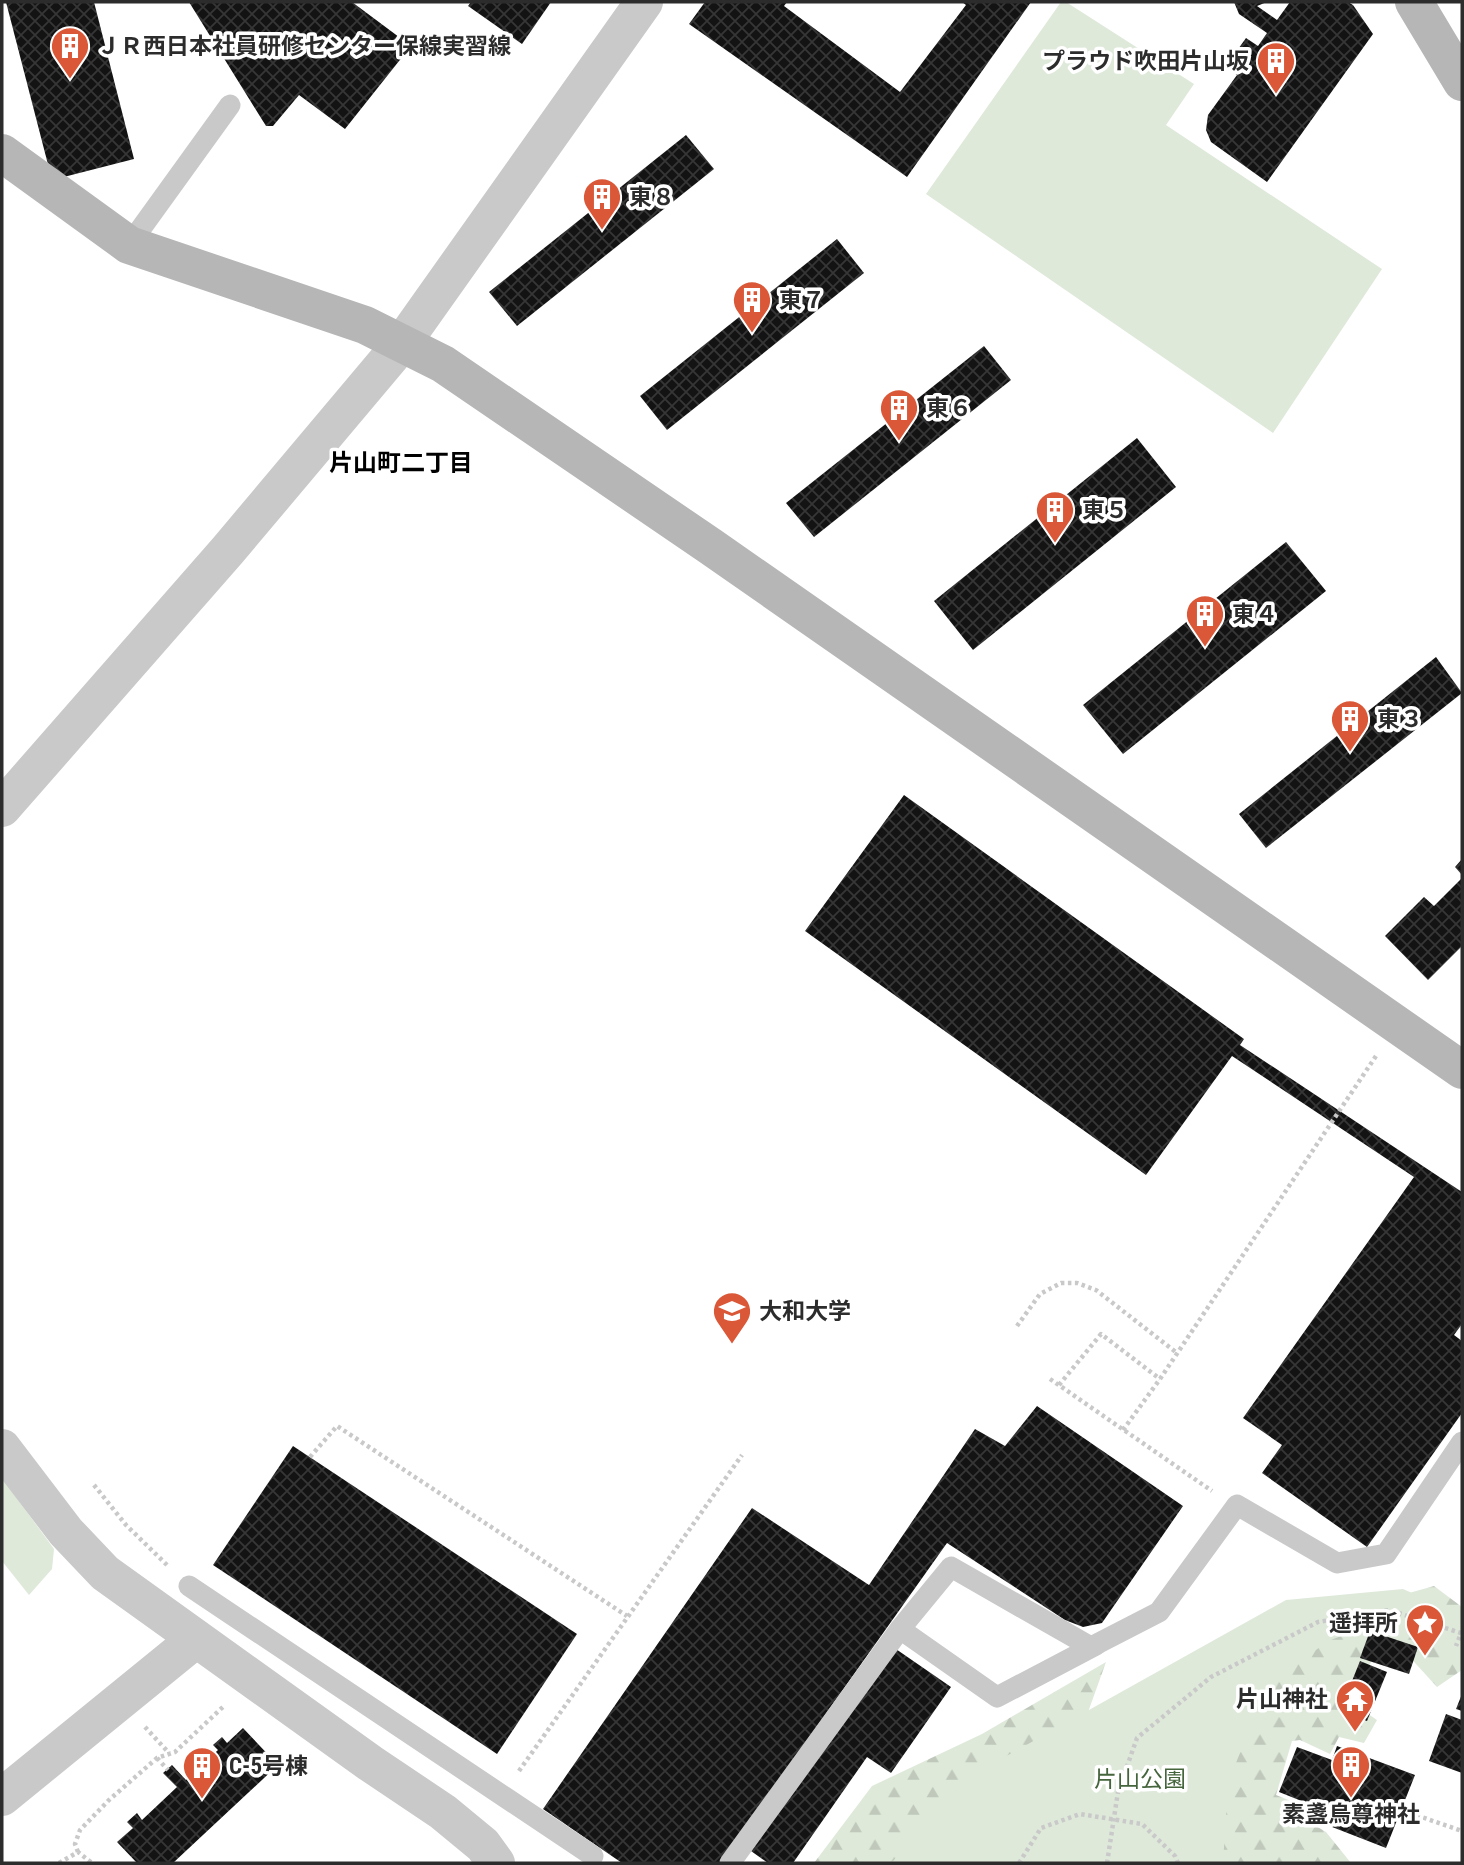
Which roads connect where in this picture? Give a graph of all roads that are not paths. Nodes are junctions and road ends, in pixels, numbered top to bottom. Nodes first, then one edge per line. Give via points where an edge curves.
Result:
1 (644, 2) edge
2 (1414, 2) edge
3 (1457, 59) edge
4 (230, 105) dead end
5 (2, 153) edge
6 (129, 245) junction
7 (403, 342) junction
8 (2, 808) edge
9 (1462, 1070) edge
10 (1462, 1442) edge
11 (2, 1448) edge
12 (189, 1586) road end
13 (900, 1629) junction
14 (196, 1639) junction
15 (1096, 1645) junction
16 (2, 1797) edge
17 (594, 1861) edge
18 (496, 1863) edge
19 (730, 1863) edge

1 - 7 street
2 - 3 street
4 - 6 lane
5 - 6 street
6 - 7 street
7 - 8 street
7 - 9 street via 443,364 710,546
10 - 15 lane via 1386,1554 1337,1563 1237,1505 1159,1612
11 - 14 street via 66,1532 105,1573
12 - 17 lane
13 - 15 lane via 997,1697
13 - 15 lane via 951,1567 1091,1647
13 - 19 lane
14 - 16 street
14 - 18 street via 443,1812 483,1845

